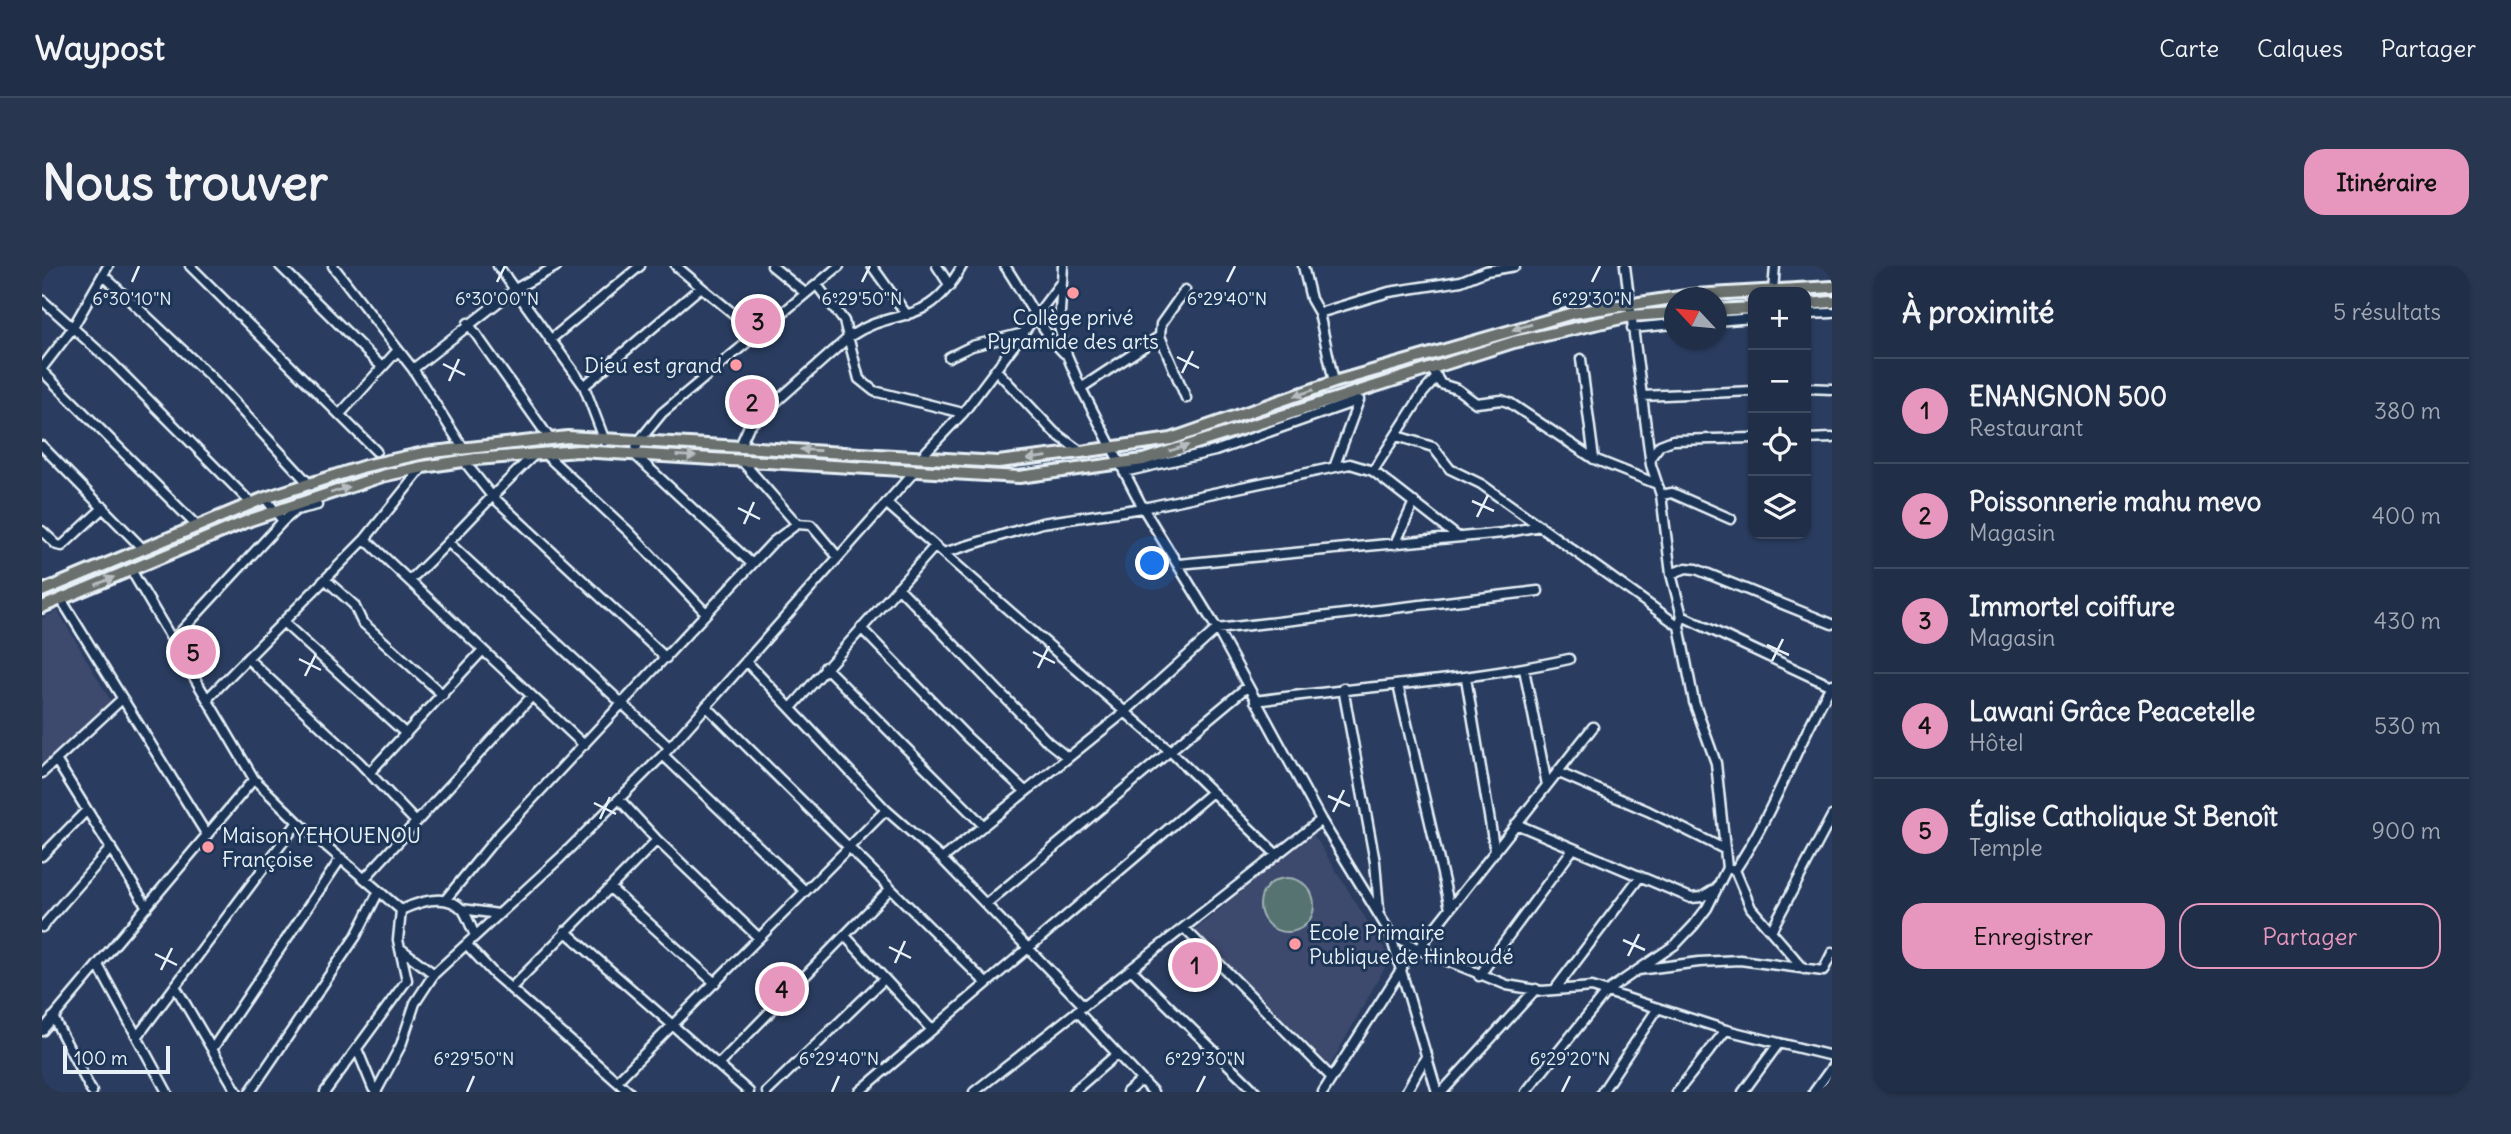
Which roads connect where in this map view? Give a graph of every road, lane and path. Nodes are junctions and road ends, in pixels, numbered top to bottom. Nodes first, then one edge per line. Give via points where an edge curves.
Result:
1 (108, 266) edge
2 (190, 266) edge
3 (280, 266) edge
4 (333, 266) edge
5 (498, 266) edge
6 (557, 266) edge
7 (640, 266) edge
8 (676, 266) edge
9 (772, 266) edge
10 (839, 266) edge
11 (872, 266) edge
12 (937, 266) edge
13 (962, 266) edge
14 (1005, 266) edge
15 (1063, 266) edge
16 (1303, 266) edge
17 (1515, 266) edge
18 (1625, 266) edge
19 (1775, 266) edge
20 (1483, 268) edge
21 (103, 275) junction
22 (1060, 284) junction
23 (817, 285) junction
24 (950, 286) junction
25 (701, 287) junction
26 (1773, 287) edge
27 (1832, 287) edge
28 (1811, 288) edge
29 (515, 289) junction
30 (1185, 290) dead end
31 (805, 293) junction
32 (1748, 293) edge
33 (42, 300) edge
34 (1630, 302) junction
35 (1832, 302) edge
36 (1811, 304) edge
37 (1748, 307) edge
38 (1727, 309) edge
39 (1319, 313) junction
40 (1832, 313) edge
41 (1811, 314) edge
42 (907, 315) junction
43 (1664, 315) edge
44 (1037, 316) junction
45 (1748, 318) edge
46 (1727, 320) edge
47 (1631, 322) junction
48 (468, 323) junction
49 (1664, 324) edge
50 (72, 329) junction
51 (757, 333) junction
52 (1024, 333) junction
53 (1160, 336) junction
54 (849, 337) junction
55 (550, 340) junction
56 (398, 350) junction
57 (1066, 355) junction
58 (949, 357) dead end
59 (1581, 359) dead end
60 (382, 367) junction
61 (42, 369) edge
62 (412, 369) junction
63 (996, 370) junction
64 (1434, 373) junction
65 (1334, 382) junction
66 (584, 386) junction
67 (1081, 388) junction
68 (1811, 388) edge
69 (1832, 389) edge
70 (1748, 391) edge
71 (1642, 396) junction
72 (1186, 398) dead end
73 (963, 413) junction
74 (340, 414) junction
75 (1397, 436) junction
76 (1748, 438) edge
77 (1832, 438) edge
78 (550, 439) junction
79 (604, 439) junction
80 (639, 441) junction
81 (1811, 441) edge
82 (42, 446) edge
83 (740, 446) junction
84 (463, 448) junction
85 (1110, 448) junction
86 (376, 451) dead end
87 (608, 452) junction
88 (1081, 452) junction
89 (539, 454) junction
90 (634, 454) junction
91 (920, 457) junction
92 (1650, 458) junction
93 (1594, 459) junction
94 (741, 460) junction
95 (464, 461) junction
96 (1335, 465) junction
97 (423, 467) junction
98 (1122, 467) junction
99 (1373, 471) junction
100 (914, 472) junction
101 (1657, 484) junction
102 (310, 485) junction
103 (491, 495) junction
104 (1661, 495) junction
105 (265, 498) junction
106 (1414, 502) junction
107 (886, 503) junction
108 (252, 504) junction
109 (317, 505) dead end
110 (104, 507) junction
111 (1143, 508) junction
112 (280, 516) junction
113 (1731, 520) dead end
114 (797, 524) junction
115 (1540, 526) junction
116 (197, 527) junction
117 (42, 531) edge
118 (1458, 537) junction
119 (365, 539) junction
120 (449, 543) junction
121 (1395, 544) junction
122 (143, 549) junction
123 (939, 550) junction
124 (838, 557) junction
125 (752, 564) junction
126 (1179, 564) junction
127 (131, 570) junction
128 (1671, 575) junction
129 (326, 580) junction
130 (410, 580) junction
131 (898, 587) junction
132 (42, 591) edge
133 (1538, 592) dead end
134 (61, 599) junction
135 (42, 607) edge
136 (706, 613) junction
137 (1680, 621) junction
138 (284, 623) junction
139 (1832, 624) edge
140 (861, 628) junction
141 (1217, 629) junction
142 (173, 640) junction
143 (482, 651) junction
144 (666, 658) junction
145 (1569, 659) dead end
146 (249, 660) junction
147 (746, 661) junction
148 (825, 667) junction
149 (1524, 669) junction
150 (1466, 678) junction
151 (1398, 685) junction
152 (1832, 685) edge
153 (1248, 686) junction
154 (1343, 688) junction
155 (443, 695) junction
156 (531, 697) junction
157 (122, 699) junction
158 (207, 699) junction
159 (1255, 701) junction
160 (623, 705) junction
161 (706, 706) junction
162 (791, 708) junction
163 (1125, 712) junction
164 (1593, 727) dead end
165 (406, 734) junction
166 (584, 745) junction
167 (669, 747) junction
168 (1171, 752) junction
169 (663, 755) junction
170 (1067, 757) junction
171 (56, 760) junction
172 (370, 772) junction
173 (1557, 772) junction
174 (42, 773) edge
175 (254, 779) junction
176 (1547, 785) junction
177 (1025, 791) junction
178 (1212, 792) junction
179 (620, 800) junction
180 (87, 810) junction
181 (886, 810) junction
182 (1832, 816) edge
183 (1321, 820) junction
184 (415, 821) junction
185 (298, 822) junction
186 (1517, 824) junction
187 (984, 826) junction
188 (207, 835) junction
189 (657, 840) junction
190 (111, 848) junction
191 (849, 848) junction
192 (1573, 849) junction
193 (1724, 849) junction
194 (1495, 852) junction
195 (1277, 855) junction
196 (42, 856) edge
197 (341, 858) junction
198 (942, 859) junction
199 (1731, 869) junction
200 (365, 878) junction
201 (1639, 878) junction
202 (610, 888) junction
203 (1715, 888) junction
204 (890, 889) junction
205 (379, 891) junction
206 (805, 891) junction
207 (446, 899) junction
208 (986, 904) junction
209 (147, 907) junction
210 (1450, 908) junction
211 (462, 909) junction
212 (401, 910) junction
213 (498, 914) junction
214 (1379, 914) junction
215 (42, 927) edge
216 (1184, 928) junction
217 (1772, 929) junction
218 (565, 931) junction
219 (1390, 933) junction
220 (475, 935) junction
221 (846, 937) junction
222 (759, 938) junction
223 (467, 945) junction
224 (401, 949) junction
225 (1028, 949) junction
226 (1418, 949) junction
227 (1832, 953) edge
228 (98, 965) junction
229 (1402, 968) junction
230 (1804, 968) junction
231 (1131, 969) junction
232 (1636, 970) junction
233 (1823, 971) junction
234 (434, 974) junction
235 (1479, 976) junction
236 (1832, 976) edge
237 (884, 979) junction
238 (407, 980) junction
239 (715, 983) junction
240 (986, 983) junction
241 (175, 986) junction
242 (422, 988) junction
243 (511, 988) junction
244 (1556, 988) junction
245 (1536, 989) junction
246 (1606, 991) junction
247 (1658, 1008) junction
248 (1081, 1009) junction
249 (53, 1017) junction
250 (672, 1027) junction
251 (932, 1030) junction
252 (1726, 1030) junction
253 (42, 1031) edge
254 (137, 1037) junction
255 (1779, 1043) junction
256 (213, 1048) junction
257 (357, 1049) junction
258 (1117, 1054) junction
259 (1427, 1055) junction
260 (1832, 1056) edge
261 (718, 1065) junction
262 (1832, 1067) edge
263 (1331, 1077) junction
264 (1141, 1080) junction
265 (617, 1081) junction
266 (92, 1092) edge
267 (167, 1092) edge
268 (237, 1092) edge
269 (250, 1092) edge
270 (325, 1092) edge
271 (629, 1092) edge
272 (749, 1092) edge
273 (767, 1092) edge
274 (859, 1092) edge
275 (974, 1092) edge
276 (1073, 1092) edge
277 (1127, 1092) edge
278 (1153, 1092) edge
279 (1255, 1092) edge
280 (1323, 1092) edge
281 (1406, 1092) edge
282 (1440, 1092) edge
283 (1526, 1092) edge
284 (1602, 1092) edge
285 (1677, 1092) edge
286 (1743, 1092) edge
287 (1814, 1092) edge

1 - 21 street
2 - 74 street
3 - 60 street
4 - 56 street
5 - 29 street
6 - 29 street
7 - 55 street
8 - 25 street
9 - 31 street
10 - 23 street
11 - 42 street
12 - 24 street
13 - 24 street
14 - 44 street
15 - 22 street
16 - 39 street
17 - 20 street
18 - 34 street
19 - 26 street
20 - 39 street via 1461,281 1389,292
21 - 50 street
21 - 102 street via 211,377
22 - 44 street
22 - 57 street via 1059,327
23 - 31 street
23 - 54 street via 844,321
24 - 42 street via 937,302
25 - 51 street
25 - 66 street
27 - 28 main road
29 - 48 street
29 - 55 street
30 - 53 street via 1161,324
31 - 51 street
32 - 34 main road
33 - 50 street
34 - 47 street
34 -> 65 main road via 1573,313
35 - 36 main road
37 - 38 main road
39 - 65 street
40 - 41 street
42 - 54 street via 865,327
43 - 47 main road
44 - 52 street
44 - 57 street
45 - 46 street
47 - 49 street
47 - 64 main road via 1514,342
47 - 71 street
48 - 62 street
48 - 78 street
50 - 61 street
50 - 108 street via 112,363
51 - 80 street via 662,413
52 - 58 street via 972,345
52 - 63 street
53 - 67 street
53 - 72 street
54 - 73 street via 864,385
54 - 83 street via 749,426
55 - 66 street
56 - 60 street
56 - 62 street
57 - 67 street
59 - 93 street
60 - 74 street
61 - 116 street
62 - 84 street
63 - 73 street
63 - 88 street via 1054,432
64 - 75 street
64 - 93 street via 1441,384 1476,403 1510,403
98 -> 64 main road
65 -> 85 main road via 1171,439
66 - 79 street
67 - 85 street
68 - 69 street
70 - 71 street
71 - 92 street
73 - 91 street
74 - 86 street
75 - 99 street
75 - 115 street via 1433,447 1450,469 1482,484
76 - 92 street via 1673,440 1660,445
77 - 81 street
78 - 79 main road
78 - 84 main road
79 - 80 main road
79 - 87 street
80 - 83 main road
80 - 90 street
82 - 110 street
91 -> 83 main road
84 - 102 main road via 365,466
85 - 88 main road
85 - 98 street
87 - 89 main road
87 - 90 main road
88 -> 91 main road via 998,462
89 - 95 main road
89 - 103 street
89 - 136 street via 628,531
90 -> 94 main road
90 - 125 street
92 - 101 street
93 - 101 street
94 - 100 main road
94 - 114 street
95 - 97 main road
95 - 103 street
96 - 98 street via 1359,400 1198,456
96 - 99 street via 1360,465
96 - 111 street
112 -> 97 main road via 382,476
97 - 119 street
98 - 100 main road via 1019,477
98 - 111 street
99 - 106 street
100 - 107 street
101 - 104 street
102 - 105 main road
103 - 120 street
103 - 144 street
104 - 113 street via 1672,493
104 - 128 street
105 - 108 main road
105 - 112 street
106 - 118 street
106 - 121 street
107 - 123 street
107 - 124 street
108 - 116 main road
109 - 112 street
110 - 117 street via 62,546
110 - 122 street
111 - 123 street via 1042,523
111 - 126 street
112 - 127 main road
112 - 142 street
114 - 124 street via 811,525
114 - 125 street
115 - 118 street
115 - 137 street
116 - 122 main road
118 - 121 street
119 - 129 street
119 - 130 street
120 - 130 street
120 - 160 street
121 - 126 street
122 - 132 main road
123 - 131 street
123 - 163 street
124 - 147 street
125 - 136 street
126 - 141 street
134 -> 127 main road
127 - 142 street
128 - 137 street
128 - 139 street via 1696,569
129 - 138 street
129 - 155 street via 354,605 362,622
130 - 143 street
131 - 140 street
131 - 170 street via 1048,743
133 - 141 street
134 - 135 main road
134 - 157 street
136 - 144 street
137 - 152 street
137 - 193 street via 1694,702 1716,763
138 - 146 street
138 - 165 street
140 - 148 street
140 - 177 street
141 - 153 street
141 - 163 street
142 - 158 street
143 - 155 street
143 - 156 street
144 - 160 street
145 - 149 street
146 - 158 street
146 - 172 street
147 - 161 street
147 - 162 street
148 - 162 street
148 - 187 street
149 - 150 street
149 - 176 street
150 - 151 street
150 - 194 street
151 - 154 street
151 - 210 street
152 - 199 street via 1808,724 1775,803
153 - 159 street
153 - 168 street
154 - 159 street
154 - 214 street via 1375,862
155 - 165 street
156 - 166 street
156 - 184 street
157 - 171 street
157 - 188 street
158 - 175 street
159 - 183 street
160 - 166 street
160 - 167 street
161 - 167 street
161 - 191 street
162 - 181 street
163 - 168 street
163 - 170 street
164 - 173 street
165 - 172 street
166 - 207 street
167 - 169 street
168 - 178 street
168 - 208 street
169 - 179 street
169 - 206 street
170 - 177 street
171 - 174 street
171 - 180 street
172 - 184 street
173 - 176 street
173 - 193 street
175 - 185 street
175 - 188 street
176 - 186 street
177 - 187 street
178 - 195 street
178 - 225 street
179 - 189 street
179 - 213 street
180 - 190 street
180 - 196 street
181 - 191 street
181 - 198 street
182 - 217 street
183 - 195 street
183 - 214 street
184 - 200 street
185 - 197 street
185 - 241 street
186 - 192 street
186 - 194 street
187 - 198 street
188 - 209 street
189 - 202 street
189 - 222 street
190 - 209 street
190 - 215 street
191 - 204 street
191 - 206 street
192 - 201 street
192 - 235 street
193 - 199 street
194 - 210 street
195 - 216 street
197 - 200 street
197 - 256 street
198 - 208 street
199 - 203 street
199 - 217 street via 1751,908
200 - 205 street
201 - 203 street via 1696,900
201 - 244 street
202 - 218 street
202 - 239 street
203 - 232 street via 1707,908 1676,944
204 - 221 street
204 - 240 street
205 - 212 street
205 - 269 street via 356,936
206 - 222 street
207 - 211 street
207 - 212 street via 417,902
208 - 225 street
209 - 228 street
210 - 226 street
211 - 213 street
211 - 220 street
212 - 224 street
213 - 220 street
214 - 219 street
216 - 231 street
216 - 263 street
217 - 230 street
218 - 243 street
218 - 250 street
219 - 226 street
219 - 229 street
220 - 223 street
221 - 237 street
221 - 261 street
222 - 239 street
223 - 234 street
223 - 243 street
224 - 234 street
224 - 238 street
225 - 240 street
225 - 248 street
226 - 235 street
227 - 233 street
228 - 249 street
228 - 254 street
229 - 259 street
229 - 263 street
230 - 232 street via 1740,960
230 - 233 street
231 - 248 street
231 - 279 street
232 - 246 street
233 - 236 street
234 - 242 street
235 - 245 street
237 - 251 street
237 - 273 street
238 - 242 street
238 - 257 street
239 - 250 street
240 - 251 street
241 - 254 street
241 - 256 street
242 - 257 street via 401,1045 376,1092
243 - 265 street
244 - 245 street
244 - 246 street
245 - 282 street
246 - 247 street
246 - 283 street
247 - 252 street
247 - 284 street
248 - 258 street
248 - 275 street
249 - 253 street
249 - 266 street
250 - 261 street
250 - 265 street
251 - 274 street
252 - 255 street
252 - 285 street
254 - 267 street
255 - 260 street
255 - 286 street
256 - 268 street
257 - 270 street
258 - 264 street
258 - 276 street
259 - 281 street
259 - 282 street
261 - 272 street
262 - 287 street
263 - 280 street
264 - 277 street
264 - 278 street
265 - 271 street

